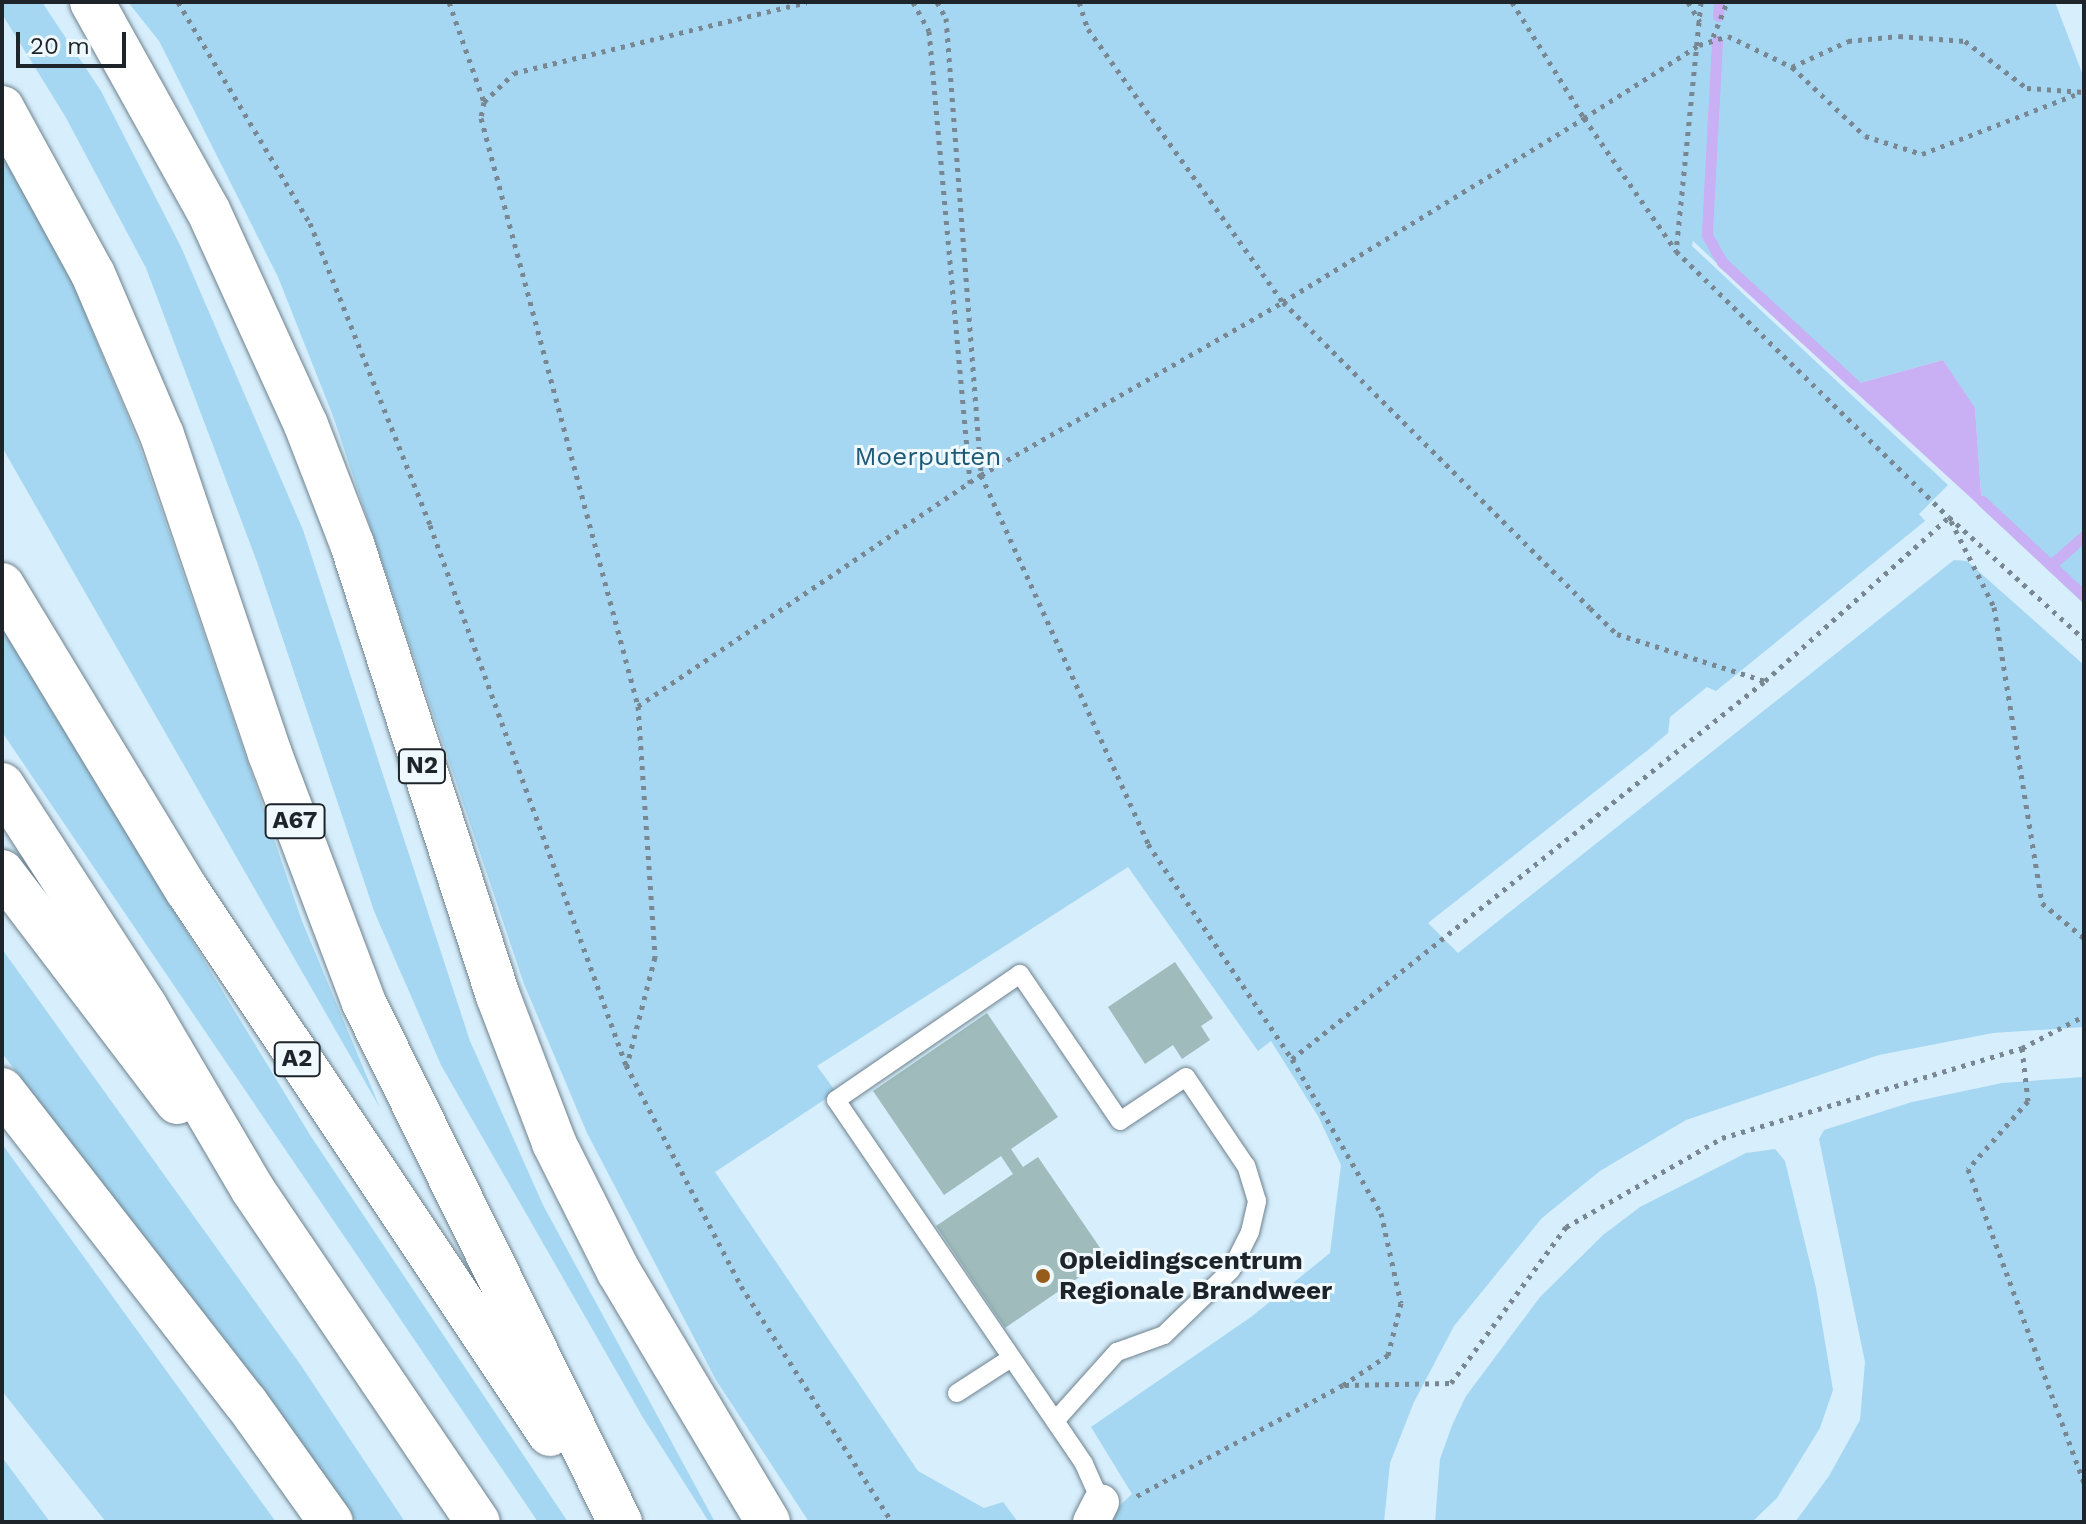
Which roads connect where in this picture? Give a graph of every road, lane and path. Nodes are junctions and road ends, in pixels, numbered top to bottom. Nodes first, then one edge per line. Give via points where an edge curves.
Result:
1 (92, 2) edge
2 (178, 2) edge
3 (449, 2) edge
4 (807, 2) edge
5 (913, 2) edge
6 (937, 2) edge
7 (1079, 2) edge
8 (1512, 2) edge
9 (1688, 2) edge
10 (1701, 2) edge
11 (1727, 2) edge
12 (1700, 22) junction
13 (1713, 37) junction
14 (1699, 45) junction
15 (1792, 67) junction
16 (2081, 93) edge
17 (484, 102) junction
18 (2, 108) edge
19 (1584, 118) junction
20 (1676, 251) junction
21 (1283, 302) junction
22 (981, 475) junction
23 (970, 483) junction
24 (1949, 517) junction
25 (2, 585) edge
26 (2084, 639) edge
27 (1765, 681) junction
28 (638, 706) junction
29 (2, 785) edge
30 (2, 872) edge
31 (2084, 938) edge
32 (2084, 1016) edge
33 (2022, 1048) junction
34 (1292, 1059) junction
35 (626, 1065) junction
36 (2, 1090) edge
37 (253, 1190) junction
38 (1011, 1358) junction
39 (1343, 1385) junction
40 (957, 1393) dead end
41 (1055, 1421) junction
42 (2084, 1483) edge
43 (1096, 1512) edge
44 (331, 1522) edge
45 (478, 1522) edge
46 (610, 1522) edge
47 (620, 1522) edge
48 (768, 1522) edge
49 (892, 1522) edge

1 - 48 highway, N2 via 208,210 306,425 352,544 498,996 554,1143 640,1309
2 - 35 path via 310,223 430,525
3 - 17 path
4 - 17 path via 514,73
5 - 23 path via 929,31
6 - 22 path via 946,18
7 - 21 path via 1088,29
8 - 19 path
9 - 12 path
10 - 12 path
11 - 13 path
12 - 14 path
13 - 14 path
13 - 15 path via 1728,36
14 - 19 path
14 - 20 path
15 - 16 path via 1848,41 1899,36 1965,41 2027,88
15 - 16 path via 1865,136 1922,154
17 - 28 path via 481,118
18 - 47 highway, A67 via 93,274 162,435 285,796 364,1003
19 - 20 path
19 - 21 path
20 - 24 path
21 - 22 path
21 - 27 path via 1617,634
22 - 23 path
22 - 34 path via 1148,844
23 - 28 path
24 - 26 path
24 - 27 path
24 - 31 path via 1994,607 2042,903
25 - 46 highway, A2 via 246,979
27 - 34 path
28 - 35 path via 655,957
29 - 37 highway via 145,1006
30 - 37 highway via 133,1050
32 - 33 path
33 - 39 path via 1722,1138 1566,1227 1451,1383
33 - 42 path via 2028,1101 1968,1169
34 - 39 path via 1381,1213 1401,1303 1388,1355
35 - 49 path via 741,1286
36 - 44 highway via 246,1403
37 - 45 highway
38 - 40 lane
38 - 41 lane
38 - 41 lane via 836,1100 1020,974 1120,1121 1186,1077 1246,1166 1257,1201 1250,1232 1231,1270 1164,1335 1117,1352
39 - 43 path via 1146,1496
41 - 43 lane

